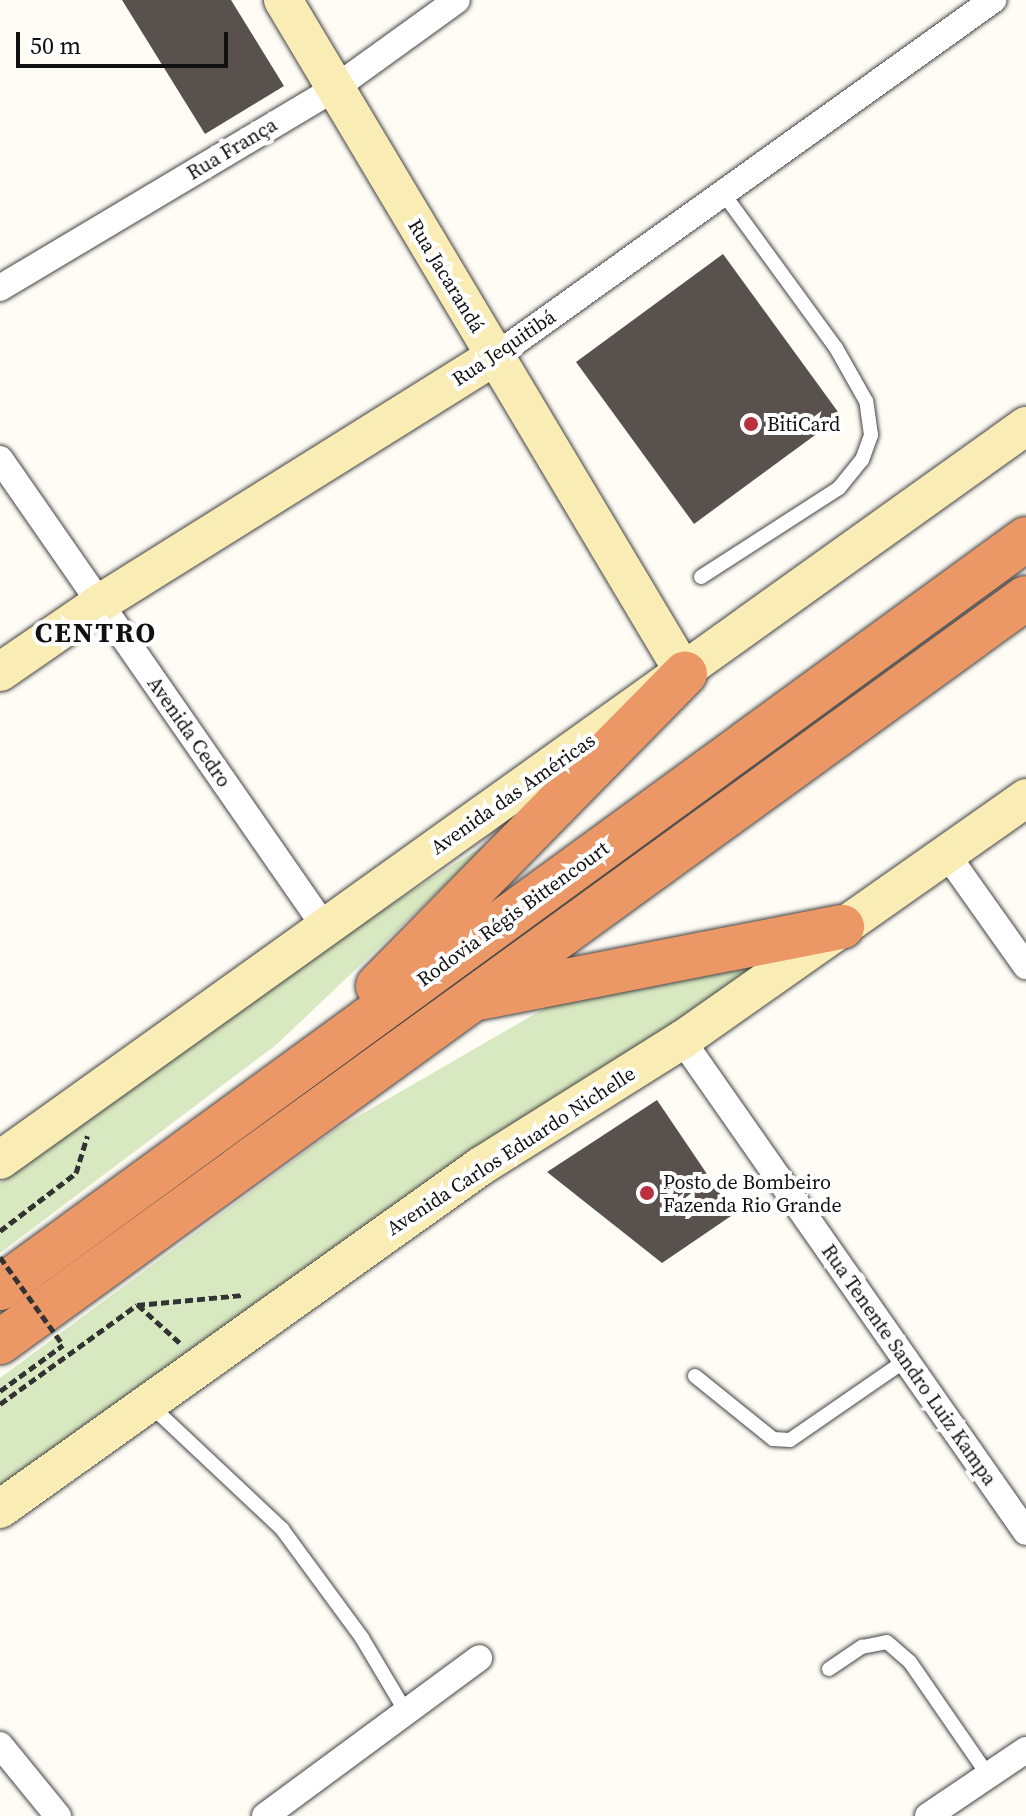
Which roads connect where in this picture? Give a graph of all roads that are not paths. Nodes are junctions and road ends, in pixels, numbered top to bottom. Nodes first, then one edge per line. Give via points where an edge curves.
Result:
1 (283, 0) edge
2 (457, 0) edge
3 (993, 0) edge
4 (335, 88) junction
5 (723, 193) junction
6 (0, 288) edge
7 (494, 357) junction
8 (1026, 426) edge
9 (0, 459) edge
10 (1026, 539) edge
11 (701, 577) dead end
12 (1026, 598) edge
13 (100, 603) junction
14 (0, 672) edge
15 (685, 674) junction
16 (1026, 798) edge
17 (948, 856) junction
18 (324, 926) junction
19 (842, 927) junction
20 (1026, 966) edge
21 (465, 1001) junction
22 (682, 1040) junction
23 (288, 1078) junction
24 (0, 1160) edge
25 (0, 1288) edge
26 (0, 1342) edge
27 (906, 1360) junction
28 (695, 1376) dead end
29 (146, 1401) junction
30 (0, 1509) edge
31 (1026, 1532) edge
32 (479, 1658) dead end
33 (829, 1669) dead end
34 (406, 1712) junction
35 (0, 1745) edge
36 (1026, 1750) edge
37 (988, 1775) junction
38 (58, 1816) edge
39 (265, 1816) edge
40 (928, 1816) edge

1 - 4 main road, Rua Jacarandá
2 - 4 street, Rua França
3 - 5 street, Rua Jequitibá
4 - 6 street, Rua França
4 - 7 main road, Rua Jacarandá
5 - 7 street, Rua Jequitibá
5 - 11 lane via 836,348 866,401 871,435 862,460 839,488
7 - 13 main road, Rua Jequitibá
7 - 15 main road, Rua Jacarandá
8 - 15 main road, Avenida das Américas
9 - 13 street, Avenida Cedro
10 - 23 highway, Rodovia Régis Bittencourt
12 - 21 highway
13 - 14 main road, Rua Jequitibá
13 - 18 street, Avenida Cedro
15 - 18 main road, Avenida das Américas
15 - 23 highway
16 - 17 main road, Avenida Carlos Eduardo Nichelle
17 - 19 main road, Avenida Carlos Eduardo Nichelle
17 - 20 street
18 - 24 main road, Avenida das Américas
19 - 21 highway
19 - 22 main road, Avenida Carlos Eduardo Nichelle
21 - 26 highway
22 - 27 street, Rua Tenente Sandro Luiz Kampa
22 - 29 main road, Avenida Carlos Eduardo Nichelle via 481,1166
23 - 25 highway, Rodovia Régis Bittencourt
27 - 28 lane via 790,1440 773,1439
27 - 31 street, Rua Tenente Sandro Luiz Kampa
29 - 30 main road, Avenida Carlos Eduardo Nichelle
29 - 34 lane via 282,1529 362,1638
32 - 34 street
33 - 37 lane via 862,1647 887,1642 910,1662
34 - 39 street
35 - 38 street
36 - 37 street
37 - 40 street

